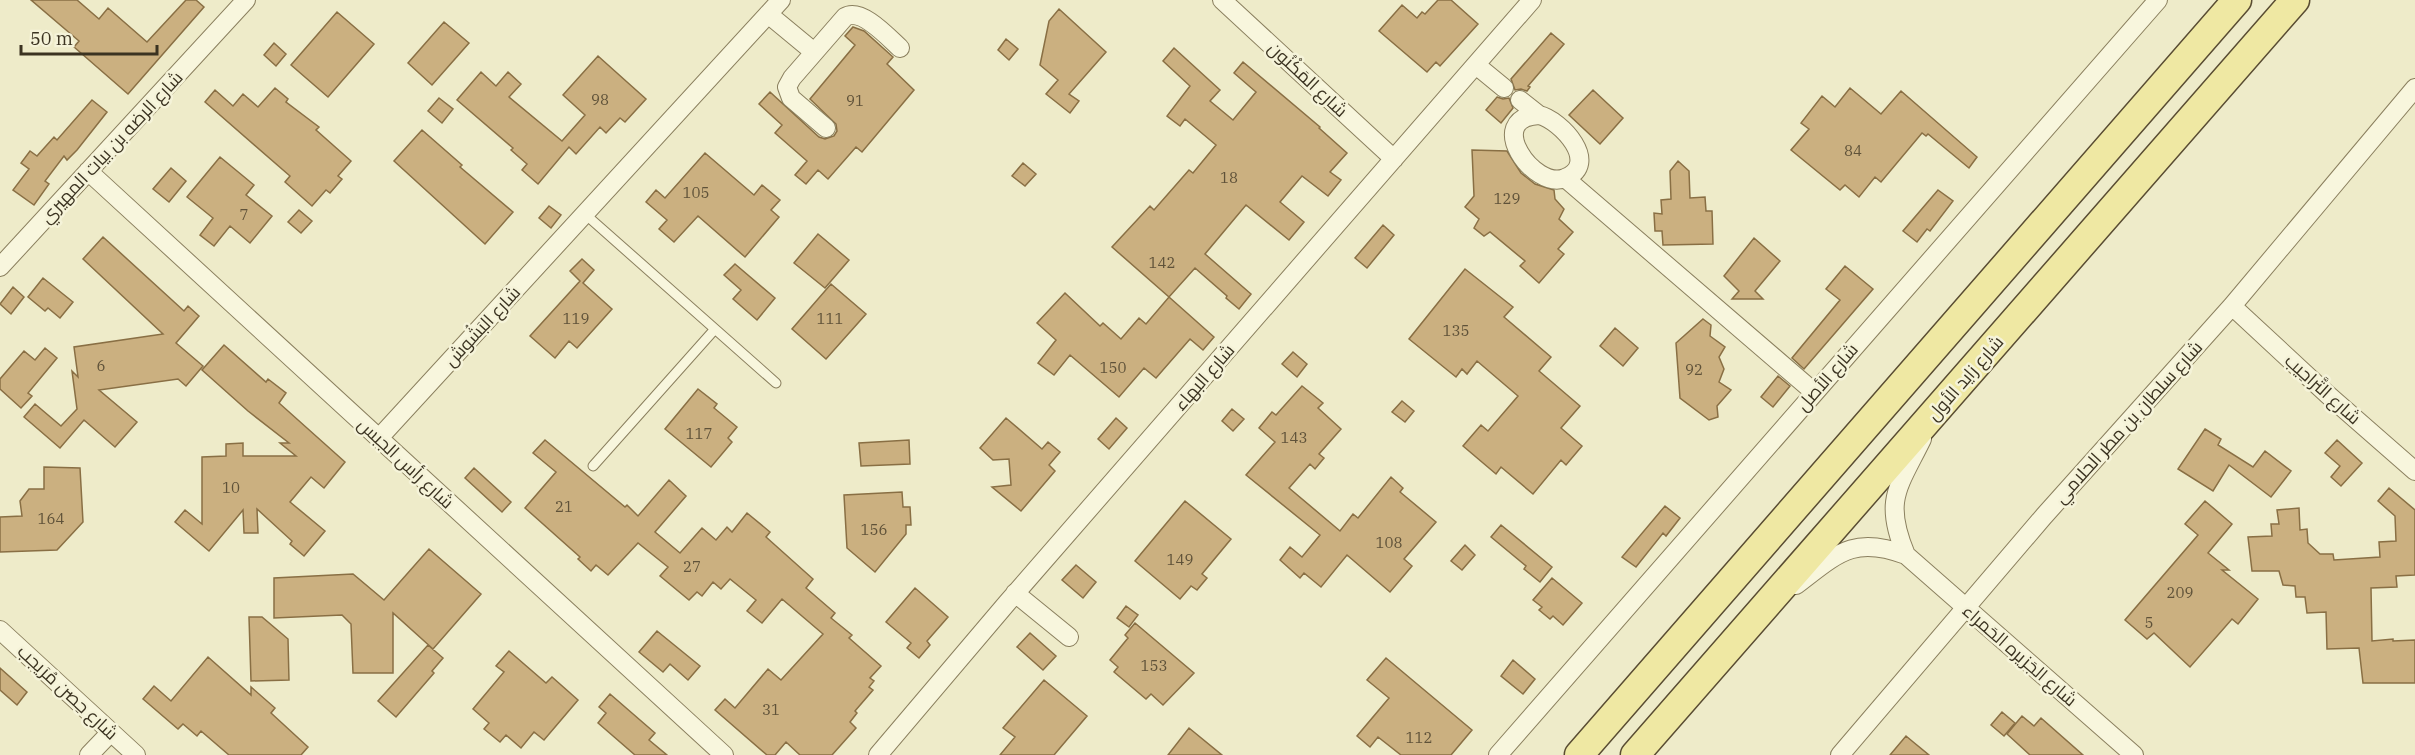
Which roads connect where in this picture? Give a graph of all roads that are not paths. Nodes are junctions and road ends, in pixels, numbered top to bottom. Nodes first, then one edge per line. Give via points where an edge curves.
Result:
1 (246, 0) edge
2 (781, 0) edge
3 (1222, 0) edge
4 (1532, 0) edge
5 (2158, 0) edge
6 (2237, 0) edge
7 (2295, 0) edge
8 (768, 14) junction
9 (900, 48) dead end
10 (814, 52) junction
11 (1476, 65) junction
12 (1504, 88) dead end
13 (2415, 88) edge
14 (1520, 100) dead end
15 (1539, 115) junction
16 (826, 128) dead end
17 (1394, 159) junction
18 (88, 171) junction
19 (1565, 178) junction
20 (585, 214) junction
21 (0, 267) edge
22 (2232, 306) junction
23 (715, 329) junction
24 (776, 383) dead end
25 (1814, 392) junction
26 (1937, 410) junction
27 (379, 438) junction
28 (593, 466) dead end
29 (2415, 471) edge
30 (1906, 555) junction
31 (1015, 593) junction
32 (1965, 608) junction
33 (1756, 615) junction
34 (0, 630) edge
35 (1069, 637) dead end
36 (111, 732) junction
37 (89, 755) edge
38 (136, 755) edge
39 (724, 755) edge
40 (878, 755) edge
41 (1498, 755) edge
42 (1579, 755) edge
43 (1635, 755) edge
44 (1840, 755) edge
45 (2134, 755) edge

1 - 18 street, شارع الرضه بن بيات المهيري
2 - 8 street, شارع البَشُوش
3 - 17 street, شارع المَكْنُون
4 - 11 street, شارع البهاء
5 - 25 street, شارع الأصل
6 - 42 main road
7 - 26 main road, شارع زايد الأول
8 - 10 street
8 - 20 street, شارع البَشُوش
9 - 10 street via 864,17 854,14 845,17
10 - 16 street via 789,82 788,93
11 - 12 street
11 - 17 street, شارع البهاء
13 - 22 street, شارع سلطان بن مطر الحلامي
14 - 15 street
15 - 19 street via 1555,122 1577,149 1578,163
15 - 19 street via 1519,123 1515,147 1543,176
17 - 31 street, شارع البهاء
18 - 21 street, شارع الرضه بن بيات المهيري
18 - 27 street, شارع رأس الجبس
19 - 25 street
20 - 23 lane
20 - 27 street, شارع البَشُوش
22 - 29 street, شارع التَّراحِيب
22 - 32 street, شارع سلطان بن مطر الحلامي
23 - 24 lane
23 - 28 lane
25 - 41 street, شارع الأصل
26 - 30 street, شارع الجَزيره الحَمراء via 1895,495 1894,525
26 - 33 main road, شارع زايد الأول
27 - 39 street, شارع رأس الجبس
30 - 32 street, شارع الجَزيره الحَمراء
30 - 33 street, شارع الجَزيره الحَمراء via 1873,545 1850,549 1829,560
31 - 35 street
31 - 40 street, شارع البهاء
32 - 44 street, شارع سلطان بن مطر الحلامي
32 - 45 street, شارع الجَزيره الحَمراء
33 - 43 main road, شارع زايد الأول
34 - 36 street, شارع حِصن مُرَيجب
36 - 37 street
36 - 38 street, شارع حِصن مُرَيجب

